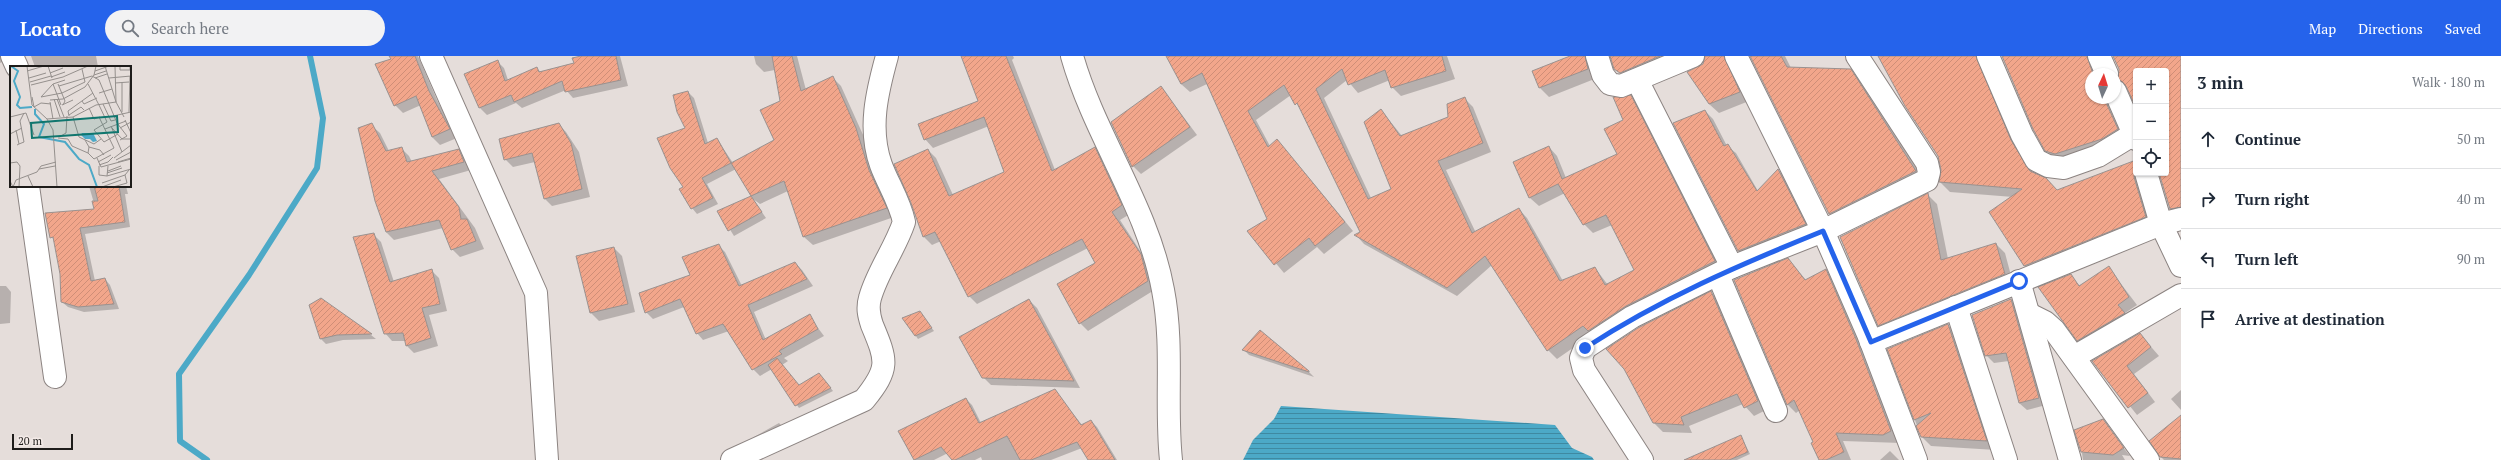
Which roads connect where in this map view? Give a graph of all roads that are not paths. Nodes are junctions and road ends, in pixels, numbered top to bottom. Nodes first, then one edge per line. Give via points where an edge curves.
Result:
1 (12, 56) edge
2 (431, 56) edge
3 (886, 56) edge
4 (1072, 56) edge
5 (1597, 56) edge
6 (1693, 56) edge
7 (1736, 56) edge
8 (1857, 56) edge
9 (1988, 56) edge
10 (2099, 56) edge
11 (17, 66) edge
12 (2104, 68) edge
13 (1637, 80) junction
14 (2121, 104) edge
15 (2133, 132) edge
16 (2133, 137) edge
17 (2148, 176) edge
18 (28, 187) edge
19 (2171, 222) edge
20 (1823, 231) junction
21 (2181, 266) edge
22 (1725, 271) junction
23 (2019, 281) junction
24 (2181, 295) edge
25 (1956, 307) junction
26 (2029, 314) junction
27 (1871, 342) junction
28 (2074, 357) junction
29 (55, 377) dead end
30 (1776, 411) dead end
31 (547, 460) edge
32 (732, 460) edge
33 (1171, 460) edge
34 (1642, 460) edge
35 (1916, 460) edge
36 (2006, 460) edge
37 (2070, 460) edge
38 (2148, 460) edge

1 - 11 street
2 - 31 street via 536,293
3 - 32 street via 877,94 874,132 881,164 904,222 869,299 868,314 885,356 885,364 876,385 864,400
4 - 33 street via 1080,82 1143,220 1163,290 1170,360 1167,426
5 - 13 street via 1603,75 1610,84 1622,86
6 - 13 street
7 - 20 street
8 - 20 street via 1928,164 1929,172 1927,180
9 - 16 street via 2022,135 2036,160 2048,166 2064,168 2098,156
10 - 12 street
13 - 22 street
14 - 15 street
17 - 19 street
18 - 29 street
19 - 21 street
19 - 23 street
20 - 22 street
20 - 27 street
22 - 30 street
22 - 34 street via 1632,317 1585,348 1581,358 1584,370
23 - 25 street
23 - 26 street
24 - 28 street
25 - 27 street
25 - 36 street
26 - 28 street via 2054,330
26 - 37 street
27 - 35 street
28 - 38 street

